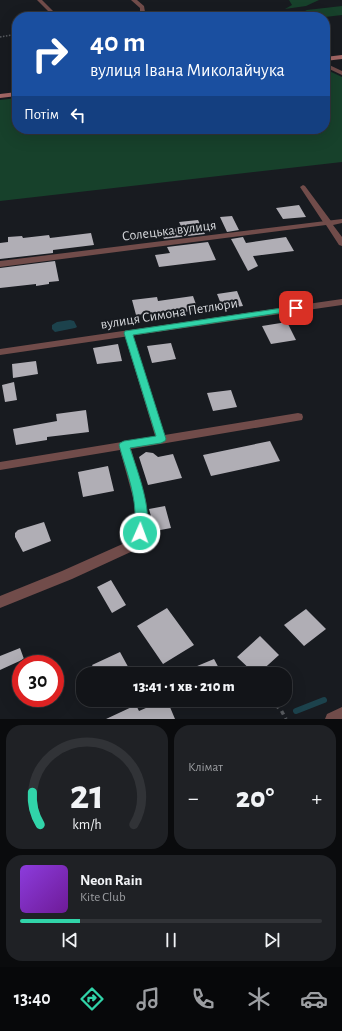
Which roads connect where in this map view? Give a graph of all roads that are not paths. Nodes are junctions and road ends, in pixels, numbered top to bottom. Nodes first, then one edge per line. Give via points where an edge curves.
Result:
1 (39, 0) edge
2 (134, 0) edge
3 (52, 12) edge
4 (143, 12) edge
5 (342, 57) edge
6 (330, 58) edge
7 (330, 67) edge
8 (342, 73) edge
9 (12, 95) edge
10 (0, 96) edge
11 (303, 187) dead end
12 (342, 221) edge
13 (328, 223) junction
14 (342, 243) edge
15 (0, 264) edge
16 (342, 302) edge
17 (128, 333) junction
18 (0, 352) edge
19 (298, 417) dead end
20 (161, 439) junction
21 (124, 445) junction
22 (0, 466) edge
23 (0, 602) edge
24 (342, 714) edge
25 (332, 719) edge

1 - 3 lane
2 - 4 street via 141,5
5 - 6 main road
7 - 8 lane
9 - 10 main road
11 - 13 lane
12 - 13 street, Солецька вулиця
13 - 14 street
13 - 15 street, Солецька вулиця
16 - 17 street, вулиця Симона Петлюри
17 - 18 street, вулиця Симона Петлюри
17 - 20 lane
19 - 20 street
20 - 21 street
21 - 22 street
21 - 23 street via 140,501 142,523 140,533 131,546
24 - 25 street

